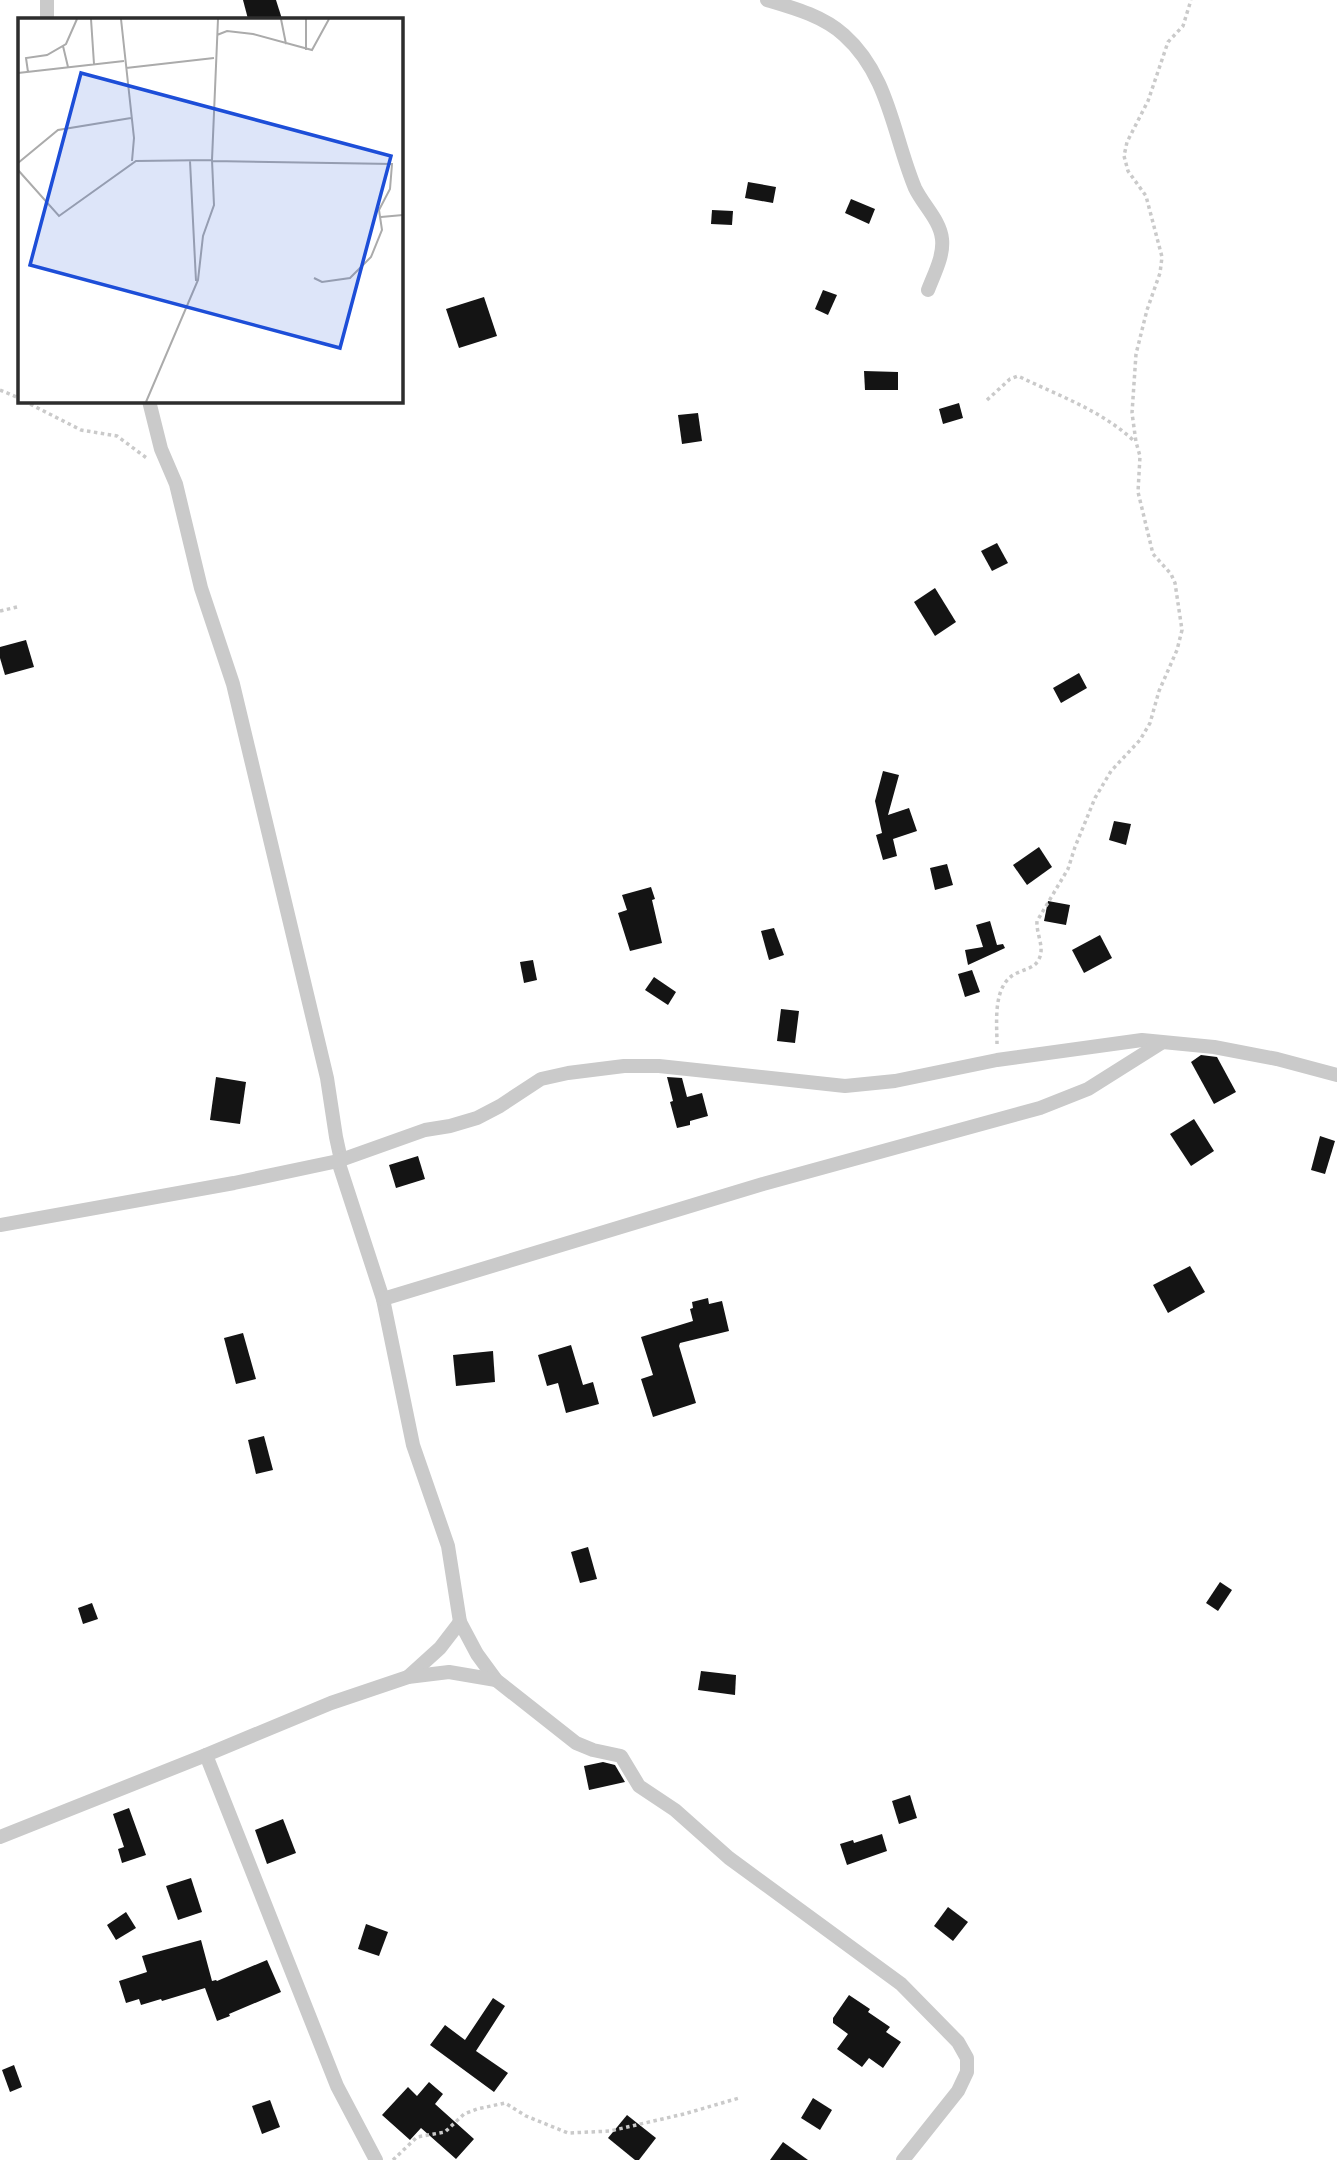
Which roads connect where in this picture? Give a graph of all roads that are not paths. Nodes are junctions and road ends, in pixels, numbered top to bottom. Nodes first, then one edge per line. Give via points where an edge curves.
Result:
1 (47, 0) edge
2 (767, 0) edge
3 (47, 18) edge
4 (928, 290) dead end
5 (149, 402) edge
6 (1161, 1043) junction
7 (1337, 1075) edge
8 (340, 1160) junction
9 (0, 1225) edge
10 (383, 1299) junction
11 (460, 1622) junction
12 (408, 1677) junction
13 (496, 1680) junction
14 (206, 1755) junction
15 (0, 1837) edge
16 (376, 2160) edge
17 (902, 2160) edge

1 - 3 street
2 - 4 street via 823,20 851,43 875,75 916,190 941,231 940,257
5 - 8 street via 236,696 327,1078
6 - 7 street via 1214,1047
6 - 8 street via 1119,1042 845,1086 659,1066 568,1073 541,1079 477,1118 425,1130
6 - 10 street via 1088,1089 1040,1108 763,1184
8 - 9 street via 234,1184
8 - 10 street
10 - 11 street via 413,1445 448,1546
11 - 12 street
11 - 13 street
12 - 13 street via 449,1672
12 - 14 street
13 - 17 street via 576,1743 621,1756 639,1786 901,1984 958,2042 967,2057 967,2072 958,2091
14 - 15 street
14 - 16 street via 337,2086

